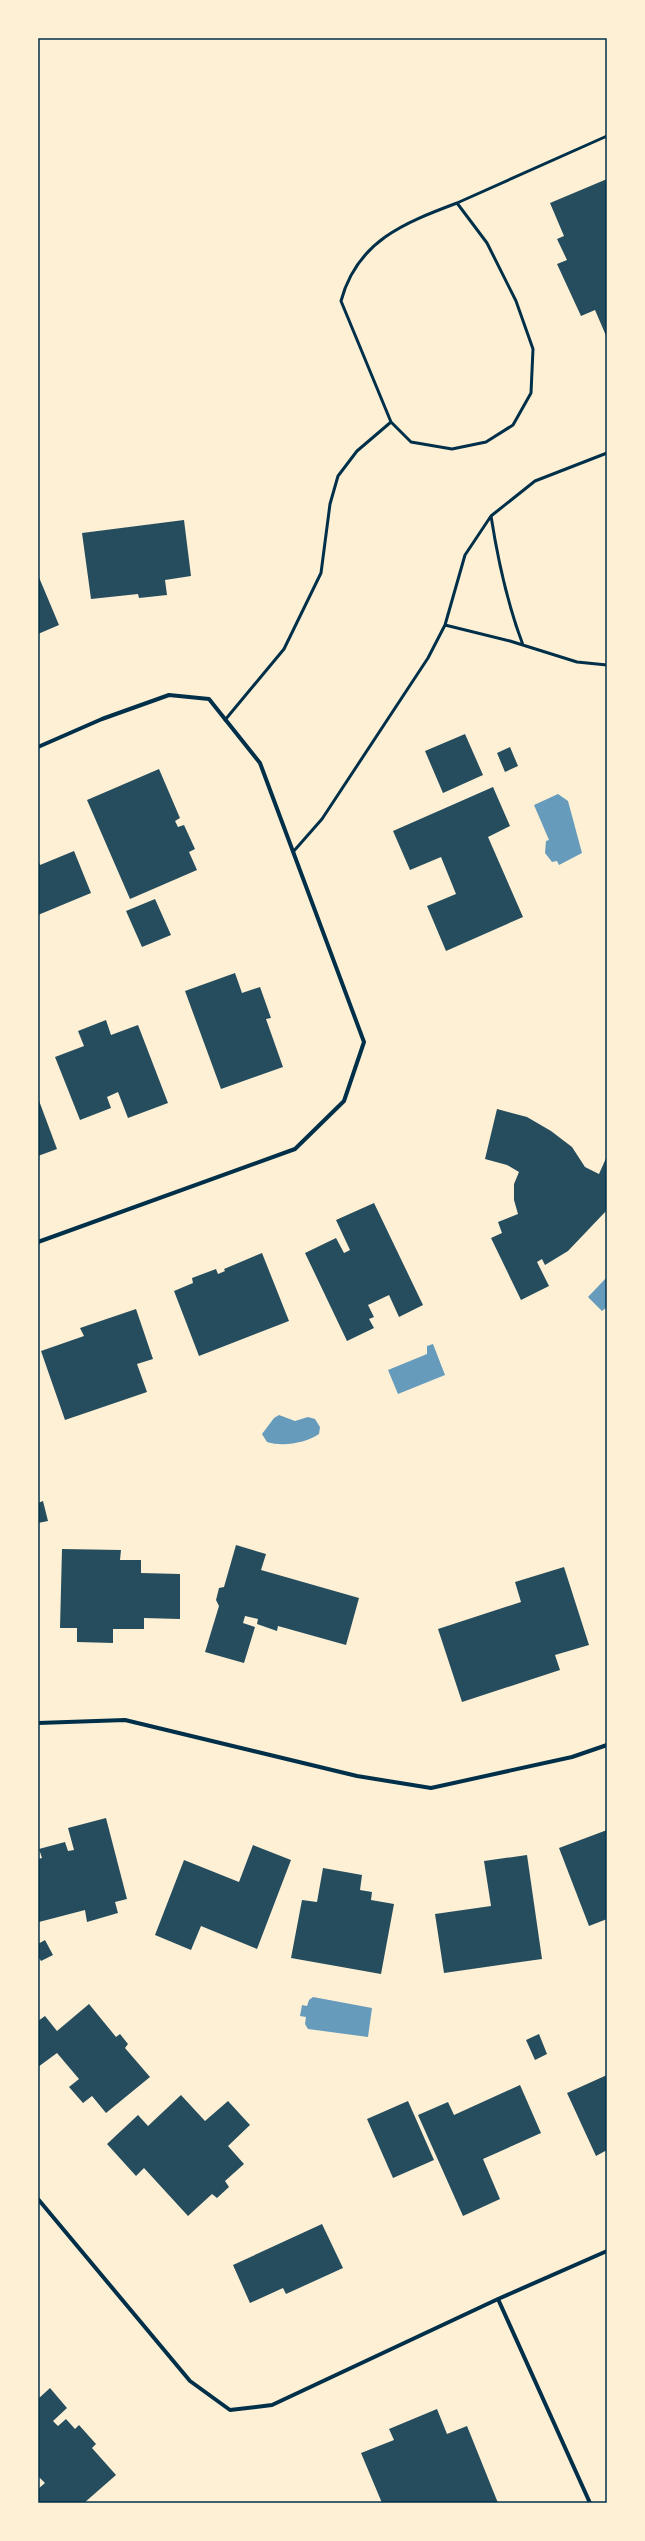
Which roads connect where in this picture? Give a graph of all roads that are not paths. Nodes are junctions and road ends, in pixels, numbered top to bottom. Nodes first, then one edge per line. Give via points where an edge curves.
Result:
1 (607, 136) edge
2 (457, 203) junction
3 (390, 422) junction
4 (607, 453) edge
5 (491, 516) junction
6 (445, 625) junction
7 (523, 645) junction
8 (607, 665) edge
9 (225, 720) junction
10 (38, 747) edge
11 (293, 852) junction
12 (38, 1242) edge
13 (38, 1723) edge
14 (607, 1745) edge
15 (38, 2198) edge
16 (607, 2252) edge
17 (498, 2299) junction
18 (590, 2503) edge

1 - 2 lane
2 - 3 lane via 417,218 379,240 359,260 346,281 341,301
2 - 3 lane via 487,243 516,301 533,349 532,393 513,425 486,442 452,448 411,442
3 - 9 lane via 357,451 338,476 330,504 321,573 284,649
4 - 5 lane via 536,481
5 - 6 lane via 465,555
5 - 7 lane via 509,608
6 - 7 lane
6 - 11 lane via 428,658 372,745 322,819
7 - 8 lane via 577,662
9 - 10 street via 209,699 169,696 102,719
9 - 11 street via 260,762
11 - 12 street via 364,1042 344,1100 295,1149
13 - 14 street via 124,1720 357,1776 431,1788 572,1757
15 - 17 street via 190,2380 230,2410 272,2405
16 - 17 street
17 - 18 street

